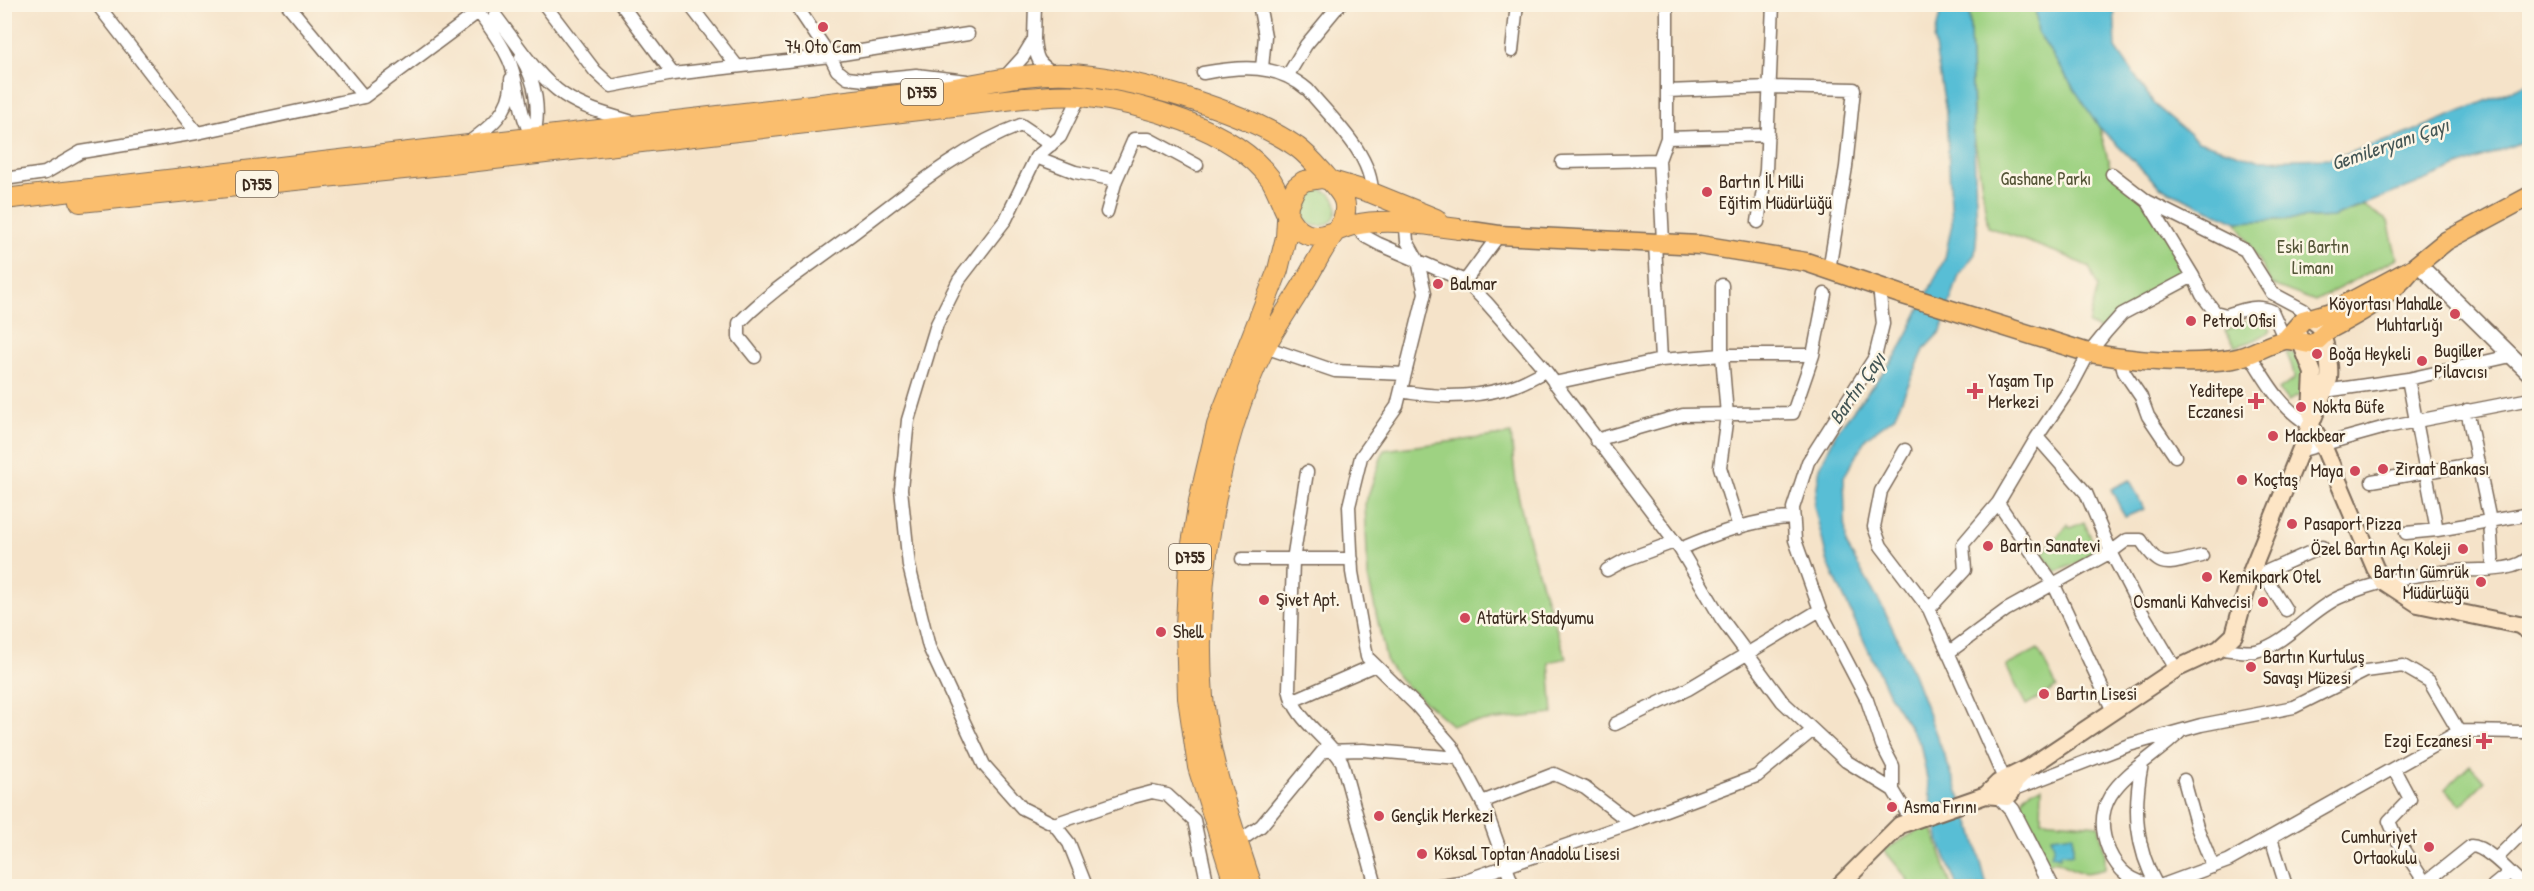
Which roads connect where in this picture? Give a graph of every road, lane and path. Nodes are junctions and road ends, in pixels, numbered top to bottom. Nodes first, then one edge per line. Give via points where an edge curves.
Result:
1 (97, 4) edge
2 (287, 4) edge
3 (544, 4) edge
4 (621, 4) edge
5 (689, 4) edge
6 (1035, 4) edge
7 (1259, 4) edge
8 (1340, 4) edge
9 (1517, 4) edge
10 (1667, 4) edge
11 (1773, 4) edge
12 (799, 6) edge
13 (485, 8) edge
14 (968, 34) dead end
15 (1034, 39) junction
16 (1512, 51) dead end
17 (830, 56) junction
18 (509, 60) junction
19 (737, 66) junction
20 (1262, 68) junction
21 (1203, 73) dead end
22 (673, 74) junction
23 (1056, 74) junction
24 (1288, 75) junction
25 (1003, 79) junction
26 (981, 83) junction
27 (1769, 87) junction
28 (1667, 91) junction
29 (1080, 96) junction
30 (364, 98) junction
31 (643, 125) junction
32 (197, 133) junction
33 (1768, 135) junction
34 (534, 138) junction
35 (1667, 138) junction
36 (1051, 145) junction
37 (464, 146) junction
38 (570, 150) junction
39 (1036, 157) junction
40 (509, 158) junction
41 (1659, 160) junction
42 (1562, 162) dead end
43 (1197, 165) dead end
44 (2112, 174) dead end
45 (4, 178) edge
46 (1116, 180) junction
47 (1331, 182) junction
48 (1372, 193) junction
49 (2529, 196) edge
50 (5, 197) edge
51 (2147, 201) junction
52 (4, 210) edge
53 (1107, 212) dead end
54 (1288, 214) junction
55 (1758, 222) dead end
56 (1345, 223) junction
57 (1412, 223) junction
58 (1458, 229) joint
59 (1499, 235) junction
60 (1659, 242) junction
61 (1418, 261) junction
62 (2416, 266) junction
63 (1829, 270) junction
64 (2193, 276) junction
65 (1465, 281) junction
66 (1722, 285) dead end
67 (1879, 286) junction
68 (2272, 293) junction
69 (1825, 294) dead end
70 (2263, 307) junction
71 (2299, 332) junction
72 (2322, 335) junction
73 (1265, 347) junction
74 (2089, 353) junction
75 (1722, 355) junction
76 (1813, 355) junction
77 (2250, 355) junction
78 (2511, 356) junction
79 (756, 357) dead end
80 (2121, 358) junction
81 (1661, 360) junction
82 (1545, 371) junction
83 (1406, 374) junction
84 (2529, 374) edge
85 (2408, 379) junction
86 (1554, 383) junction
87 (1401, 391) junction
88 (2325, 391) junction
89 (2529, 399) edge
90 (2311, 408) junction
91 (2466, 410) junction
92 (1727, 415) junction
93 (2415, 421) junction
94 (2311, 426) junction
95 (2037, 437) junction
96 (1596, 440) junction
97 (2322, 443) junction
98 (1905, 450) dead end
99 (2299, 451) junction
100 (2175, 456) dead end
101 (2479, 463) junction
102 (2425, 471) junction
103 (1307, 472) dead end
104 (2372, 481) dead end
105 (1998, 503) junction
106 (2529, 514) edge
107 (1794, 518) junction
108 (2490, 521) junction
109 (1739, 528) junction
110 (2437, 530) junction
111 (2406, 533) dead end
112 (1677, 545) junction
113 (2322, 547) dead end
114 (2111, 552) junction
115 (2202, 556) dead end
116 (1242, 559) dead end
117 (1352, 559) junction
118 (1293, 560) junction
119 (2527, 560) edge
120 (2493, 568) junction
121 (1607, 570) dead end
122 (2258, 571) junction
123 (2384, 581) junction
124 (2054, 585) junction
125 (1929, 609) junction
126 (1820, 610) junction
127 (2286, 610) dead end
128 (2529, 627) edge
129 (2237, 642) junction
130 (1747, 653) junction
131 (1948, 653) junction
132 (1375, 665) junction
133 (2176, 669) junction
134 (1292, 701) junction
135 (2113, 711) junction
136 (1615, 724) dead end
137 (2529, 729) edge
138 (1813, 730) junction
139 (2181, 730) junction
140 (2459, 732) junction
141 (1335, 750) junction
142 (1459, 758) junction
143 (2142, 764) junction
144 (2394, 769) junction
145 (2184, 780) dead end
146 (1893, 790) junction
147 (2003, 790) junction
148 (1482, 802) junction
149 (1915, 818) junction
150 (1631, 823) junction
151 (1054, 824) junction
152 (2529, 825) edge
153 (2271, 838) junction
154 (1238, 842) junction
155 (2496, 859) junction
156 (1505, 866) junction
157 (2213, 867) junction
158 (2510, 873) junction
159 (2422, 884) edge
160 (1086, 886) edge
161 (1208, 886) edge
162 (1235, 886) edge
163 (1252, 886) edge
164 (1376, 886) edge
165 (1434, 886) edge
166 (1513, 886) edge
167 (1839, 886) edge
168 (2052, 886) edge
169 (2157, 886) edge
170 (2286, 886) edge
171 (2493, 886) edge
172 (2524, 886) edge

1 - 32 street
2 - 30 street
3 - 22 street via 611,86
4 - 22 street
5 - 19 street
6 - 15 street
7 - 20 street via 1266,36
8 - 24 street via 1306,45
9 - 16 street
10 - 28 street
11 - 27 street
12 - 17 street
13 - 18 street
13 - 30 street
13 - 31 street via 544,78 564,95 597,112
13 - 34 street via 525,63 536,97 538,118
14 - 17 street
15 - 23 street via 1035,56
15 - 25 street
17 - 19 street
17 - 26 street via 837,70 847,78 916,75
18 - 34 street
18 - 37 street via 512,89 505,107 494,124
19 - 22 street
20 - 21 street
20 - 24 street
23 - 25 highway, D755
23 - 47 highway, D755 via 1090,75 1146,87 1239,116 1298,148
24 - 48 street via 1308,90 1365,160
25 - 26 highway, D755
26 - 31 highway, D755
27 - 28 street
27 - 33 street
27 - 63 street via 1854,89
28 - 35 street
29 - 36 street via 1060,137
29 - 38 highway, D755 via 1011,99
29 - 54 highway, D755 via 1171,117 1235,146 1271,179
30 - 32 street
31 - 34 highway, D755
32 - 45 street via 81,152 45,173
33 - 35 street
33 - 55 street
34 - 37 highway, D755
34 - 38 street via 542,145
34 - 40 street
35 - 41 street
36 - 39 street
36 - 79 street via 1021,125 992,136 920,183 779,286 740,323 740,338
37 - 50 highway, D755
38 - 40 highway, D755
39 - 46 street via 1075,172
39 - 151 street via 1006,219 959,280 938,324 908,420 901,489 909,567 929,647 984,765 1022,808
40 - 52 highway, D755
41 - 42 street
41 - 60 street
43 - 46 street via 1149,139 1134,139
44 - 51 street
46 - 53 street
47 - 48 highway
47 - 54 highway via 1312,178 1296,187
47 - 56 highway, D755 via 1344,195
48 - 57 highway
49 - 62 main road via 2446,241
51 - 64 street
51 - 68 street via 2245,250
54 - 56 highway via 1307,235 1327,235
54 - 162 highway, D755 via 1278,270 1217,425 1198,501 1189,562 1188,698 1198,767
56 - 57 highway
56 - 61 street
56 - 73 highway, D755
57 - 58 highway
57 - 61 street via 1407,241
58 - 59 main road
59 - 60 main road
59 - 65 street
60 - 63 main road via 1806,262
60 - 81 street
61 - 65 street
61 - 83 street via 1425,293
62 - 71 main road
62 - 72 main road via 2380,302
62 - 78 street
63 - 67 main road
64 - 70 street via 2215,312 2222,315
64 - 74 street via 2122,314
65 - 82 street
66 - 75 street
67 - 74 main road
67 - 107 street via 1883,324 1875,357 1808,462 1793,508
68 - 70 street
68 - 71 street via 2304,310
69 - 76 street
70 - 71 street
71 - 72 main road via 2312,344
71 - 77 main road
71 - 90 main road via 2313,373
72 - 88 main road via 2330,368
73 - 83 street via 1335,371
73 - 154 highway, D755 via 1236,419 1219,486 1208,553 1202,630 1203,698 1213,756
74 - 80 main road
74 - 95 street via 2072,387
75 - 76 street
75 - 81 street
75 - 92 street
76 - 92 street via 1793,413
77 - 80 main road via 2207,361
77 - 94 street via 2292,415
78 - 84 street
78 - 85 street
80 - 100 street via 2124,372 2148,416
81 - 86 street
82 - 86 street
82 - 87 street via 1509,388 1474,394 1430,397
83 - 87 street
85 - 88 street
85 - 93 street
86 - 96 street
87 - 117 street via 1397,406 1361,457 1349,506
88 - 90 street
88 - 94 main road
89 - 91 street
90 - 94 main road
91 - 93 street
91 - 101 street
92 - 96 street via 1683,415
92 - 109 street via 1720,467
93 - 97 street
93 - 102 street
94 - 97 main road
94 - 99 main road
95 - 105 street
95 - 114 street via 2086,493
96 - 112 street
97 - 99 street
97 - 123 main road
98 - 125 street via 1881,491 1874,527 1881,546
99 - 122 main road
101 - 102 street
101 - 108 street
102 - 104 street
102 - 110 street
103 - 118 street
105 - 124 street
105 - 125 street via 1963,544 1965,570
106 - 108 street
107 - 109 street
107 - 126 street via 1795,540
108 - 110 street
108 - 120 street
109 - 112 street
110 - 111 street
112 - 121 street via 1625,560
112 - 130 street
113 - 122 street
114 - 115 street via 2127,540 2141,540 2153,559 2163,564
114 - 124 street
114 - 133 street
116 - 118 street
117 - 118 street
117 - 132 street via 1367,657
118 - 134 street via 1289,689
119 - 120 street via 2512,568
120 - 123 street
122 - 127 street
122 - 129 main road
123 - 128 main road via 2400,593
123 - 129 street via 2338,598 2276,642 2254,651
124 - 131 street via 2006,610
124 - 135 street
125 - 131 street
126 - 130 street
126 - 146 street via 1867,700 1893,766
129 - 133 main road
130 - 136 street
130 - 138 street via 1782,701
131 - 147 street
132 - 134 street
132 - 142 street via 1417,706
133 - 135 main road
134 - 141 street via 1297,712
135 - 147 main road via 2028,768
137 - 140 street
138 - 146 street via 1846,761
138 - 150 street via 1757,776
139 - 140 street via 2295,707 2366,671 2403,666 2429,681
139 - 143 street
139 - 147 street
140 - 144 street
141 - 142 street
141 - 154 street via 1323,751 1261,826
141 - 164 street via 1353,798
142 - 148 street
143 - 169 street via 2136,804 2137,831
143 - 169 street via 2111,791 2101,816 2103,837 2116,866 2133,881
144 - 153 street
144 - 159 street via 2410,799 2389,822
145 - 157 street
146 - 149 street
147 - 149 main road
147 - 168 street
148 - 150 street via 1554,774 1585,788
148 - 156 street
149 - 167 main road via 1900,825
150 - 156 street
151 - 160 street via 1069,843
151 - 161 street via 1152,792 1167,795 1194,820
152 - 155 street
153 - 157 street
153 - 170 street
154 - 163 highway, D755
155 - 158 street
155 - 159 street via 2471,846
156 - 165 street via 1460,882
156 - 166 street
157 - 169 street
158 - 171 street
158 - 172 street

